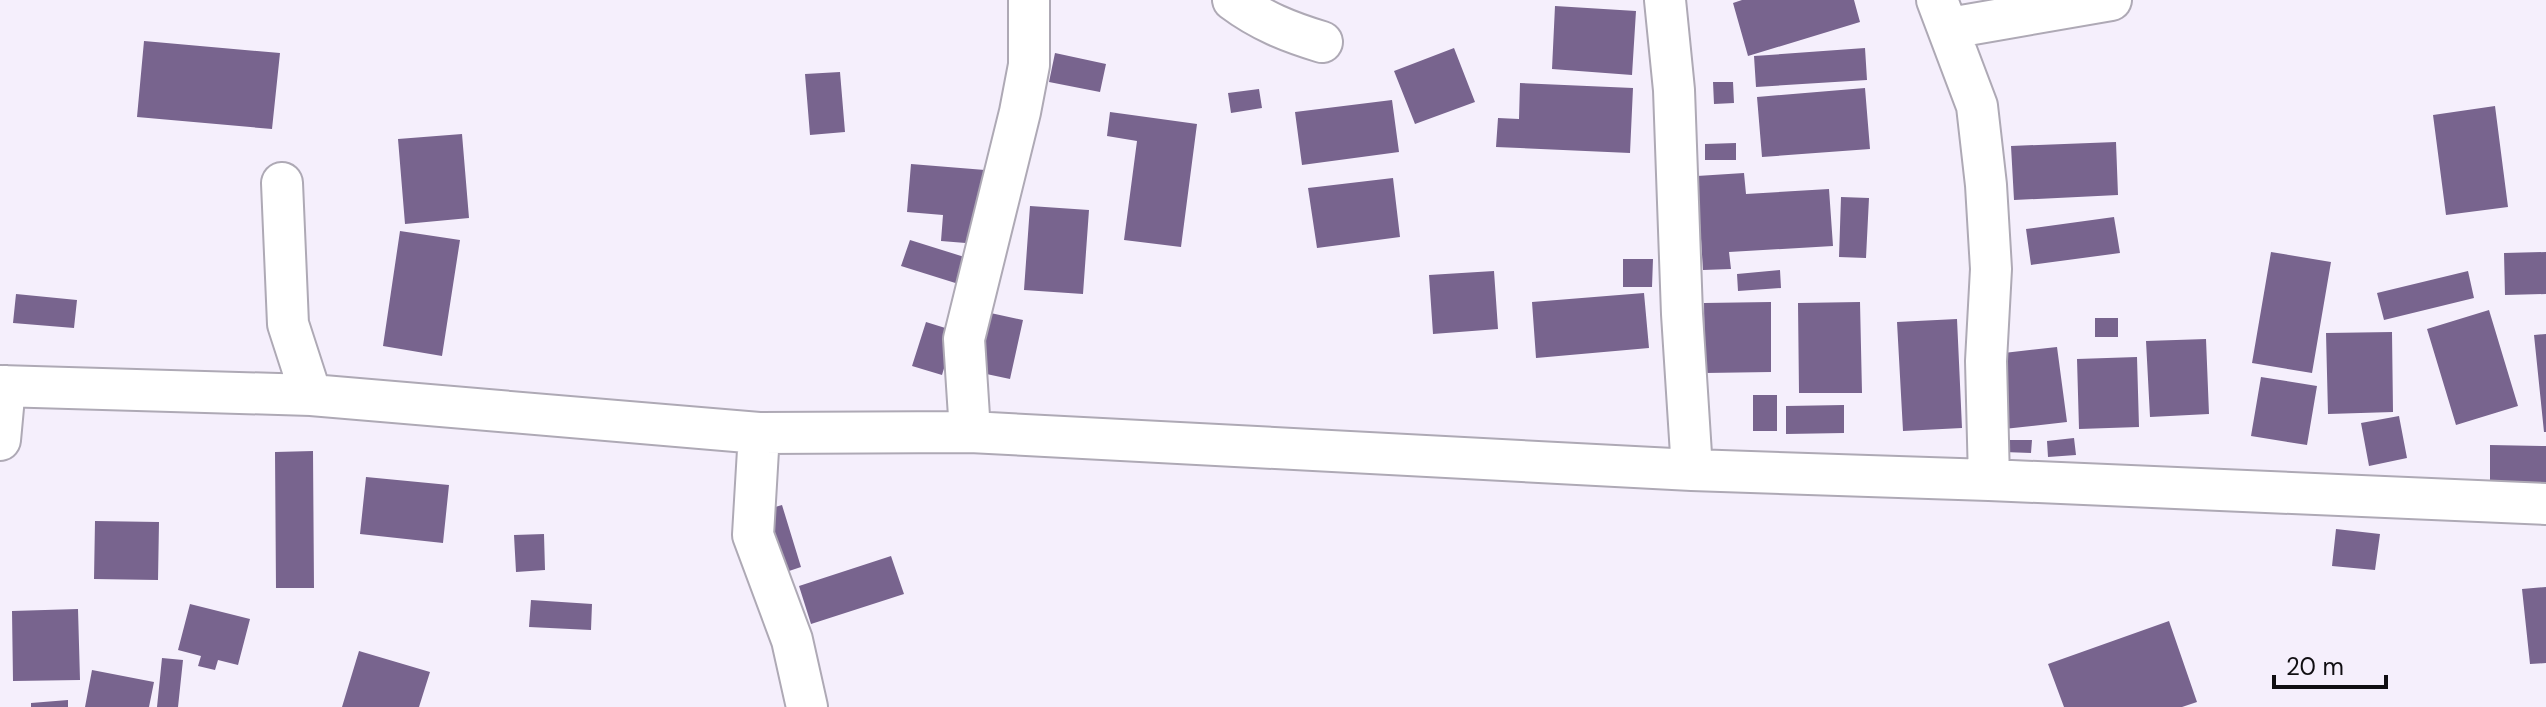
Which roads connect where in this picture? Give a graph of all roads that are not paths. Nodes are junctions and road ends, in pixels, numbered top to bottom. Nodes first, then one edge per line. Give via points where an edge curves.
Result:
1 (1029, 0) edge
2 (1233, 0) edge
3 (1665, 0) edge
4 (2111, 0) edge
5 (1943, 14) edge
6 (1322, 42) dead end
7 (282, 183) dead end
8 (2, 386) edge
9 (311, 395) junction
10 (970, 432) junction
11 (759, 433) junction
12 (0, 440) edge
13 (1692, 470) junction
14 (1989, 480) junction
15 (2546, 504) edge
16 (807, 707) edge

1 - 10 street via 1029,65 1020,112 964,339
2 - 6 street via 1286,31
3 - 13 street
4 - 5 street
5 - 14 street via 1977,106 1986,185 1991,269 1986,361
7 - 9 street via 288,324
8 - 9 street
8 - 12 street
9 - 11 street
10 - 11 street
10 - 13 street
11 - 16 street via 753,535 792,640
13 - 14 street
14 - 15 street

